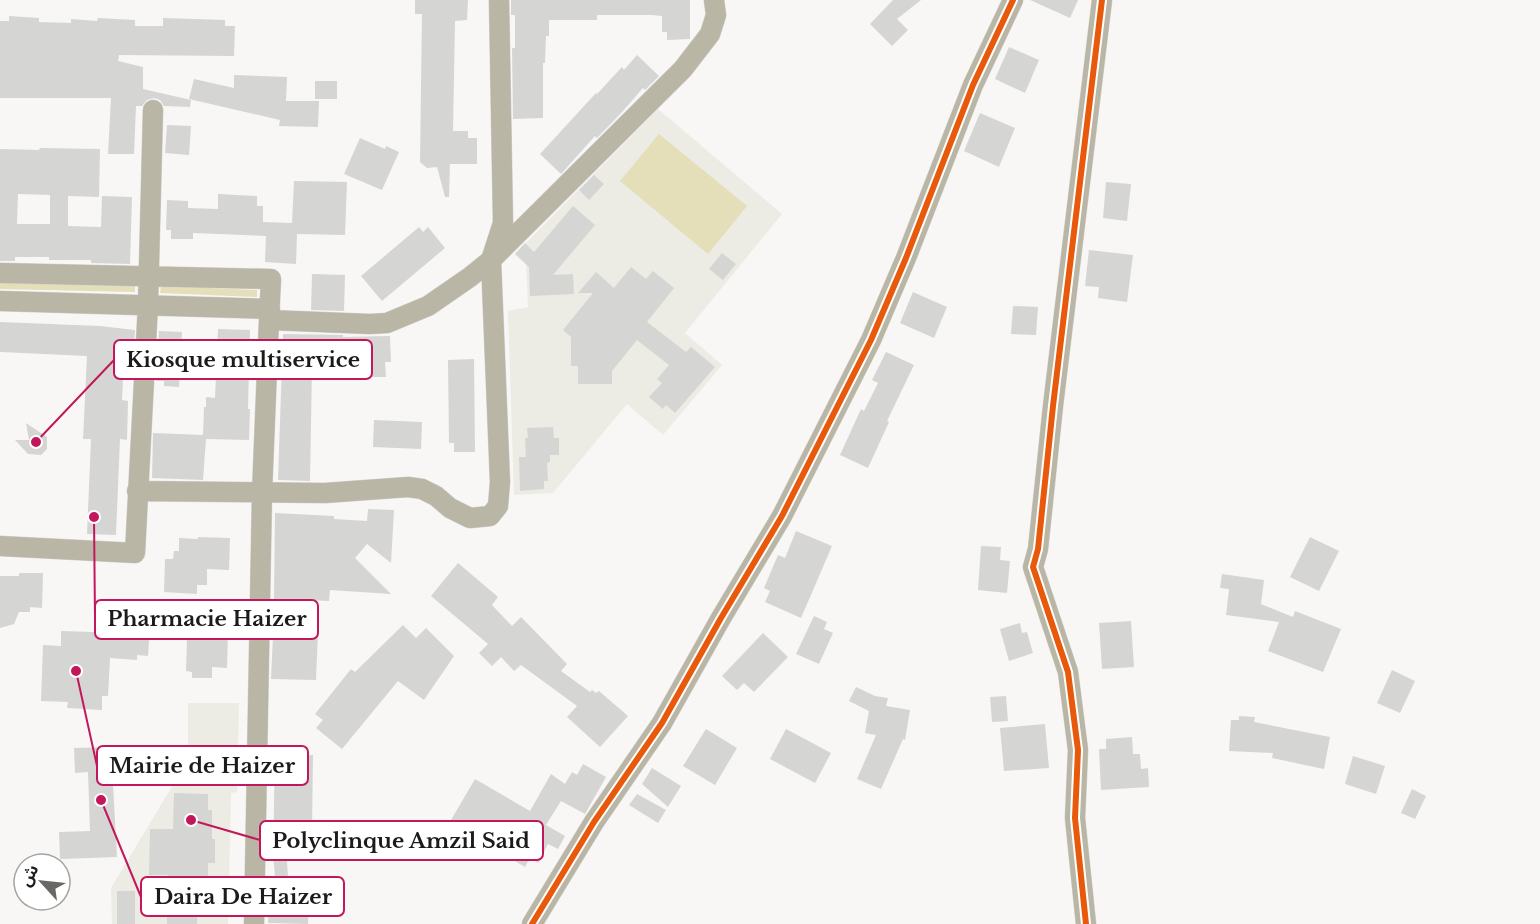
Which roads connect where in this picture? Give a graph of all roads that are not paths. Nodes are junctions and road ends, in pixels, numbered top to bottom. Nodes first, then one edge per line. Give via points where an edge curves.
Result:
1 (499, 0) edge
2 (714, 0) edge
3 (1013, 0) edge
4 (1102, 0) edge
5 (153, 110) dead end
6 (491, 260) junction
7 (0, 273) edge
8 (147, 276) junction
9 (0, 301) edge
10 (148, 304) junction
11 (270, 315) junction
12 (137, 491) junction
13 (262, 493) junction
14 (0, 546) edge
15 (254, 924) edge
16 (532, 924) edge
17 (1086, 924) edge

1 - 6 street via 503,223
2 - 6 street via 716,15 710,34 690,60
3 - 16 street via 973,85 871,340 782,516 662,723 594,822
4 - 17 street via 1033,567 1068,672 1078,750 1075,818
5 - 8 street
6 - 11 street via 428,306 387,323
6 - 13 street via 500,482 498,506 490,516 470,518 422,489 408,487
7 - 8 street
8 - 10 street
8 - 11 street via 271,279
9 - 10 street
10 - 11 street
10 - 12 street
11 - 13 street
12 - 13 street
12 - 14 street via 135,553
13 - 15 street

